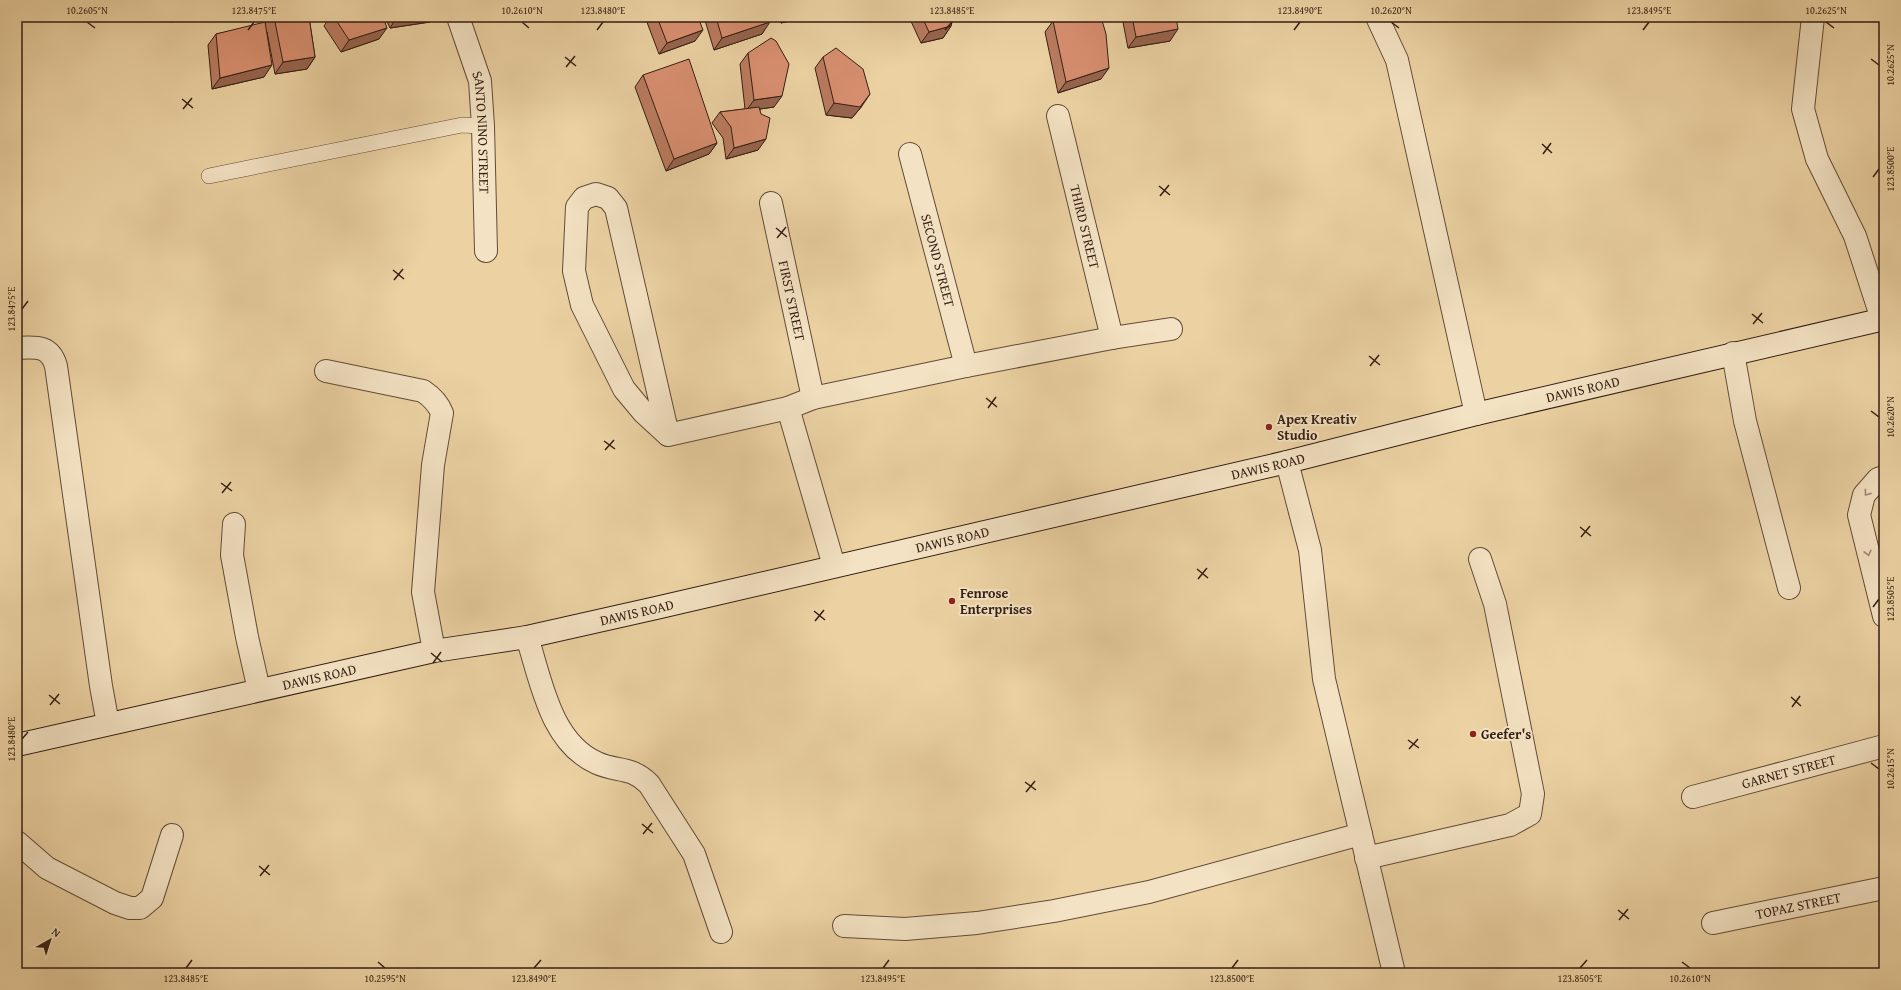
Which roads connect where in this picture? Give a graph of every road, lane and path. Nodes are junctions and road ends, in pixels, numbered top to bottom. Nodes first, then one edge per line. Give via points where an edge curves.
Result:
1 (458, 17) edge
2 (1377, 17) edge
3 (1813, 17) edge
4 (1058, 116) dead end
5 (483, 126) junction
6 (910, 154) dead end
7 (209, 176) dead end
8 (771, 203) dead end
9 (486, 251) dead end
10 (1883, 319) edge
11 (1171, 329) dead end
12 (1112, 338) junction
13 (17, 348) edge
14 (1733, 353) junction
15 (966, 366) junction
16 (326, 371) dead end
17 (814, 398) junction
18 (788, 408) junction
19 (1476, 414) junction
20 (668, 435) junction
21 (1287, 462) junction
22 (1884, 477) edge
23 (234, 524) dead end
24 (1480, 559) dead end
25 (834, 566) junction
26 (1789, 588) dead end
27 (1884, 616) edge
28 (526, 636) junction
29 (434, 651) junction
30 (259, 690) junction
31 (108, 724) junction
32 (17, 745) edge
33 (1884, 746) edge
34 (1693, 796) dead end
35 (1361, 834) junction
36 (172, 835) dead end
37 (17, 842) edge
38 (1366, 858) junction
39 (1884, 888) edge
40 (1713, 923) dead end
41 (844, 926) dead end
42 (721, 932) dead end
43 (1394, 973) edge

1 - 5 street, SANTO NINO STREET via 480,81
2 - 19 street via 1397,60
3 - 10 street via 1803,109 1817,159 1855,236
4 - 12 street, THIRD STREET
5 - 7 lane via 462,125
5 - 9 street, SANTO NINO STREET
6 - 15 street, SECOND STREET
8 - 17 street, FIRST STREET
10 - 14 street, DAWIS ROAD
11 - 12 street
12 - 15 street
13 - 31 street via 44,349 53,356 56,366
14 - 19 street, DAWIS ROAD
14 - 26 street via 1745,421
15 - 17 street
16 - 29 street via 423,392 439,405 442,413 433,465 423,592
17 - 18 street
18 - 20 street
18 - 25 street
19 - 21 street, DAWIS ROAD
20 - 20 street via 624,390 582,305 574,271 577,207 584,198 596,194 608,198 616,208
21 - 25 street, DAWIS ROAD
21 - 35 street via 1310,550 1324,679
22 -> 27 street via 1878,479 1864,495 1859,515
23 - 30 street via 232,555
24 - 38 street via 1495,604 1533,794 1530,814 1510,825
25 - 28 street, DAWIS ROAD
28 - 29 street, DAWIS ROAD
28 - 42 street via 550,708 562,734 584,756 597,763 631,771 649,784 694,854
29 - 30 street, DAWIS ROAD
30 - 31 street, DAWIS ROAD
31 - 32 street, DAWIS ROAD
33 - 34 street, GARNET STREET
35 - 38 street
35 - 41 street via 1149,892 1054,911 977,923 905,929
36 - 37 street via 152,898 140,908 115,903 47,868
38 - 43 street
39 - 40 street, TOPAZ STREET

